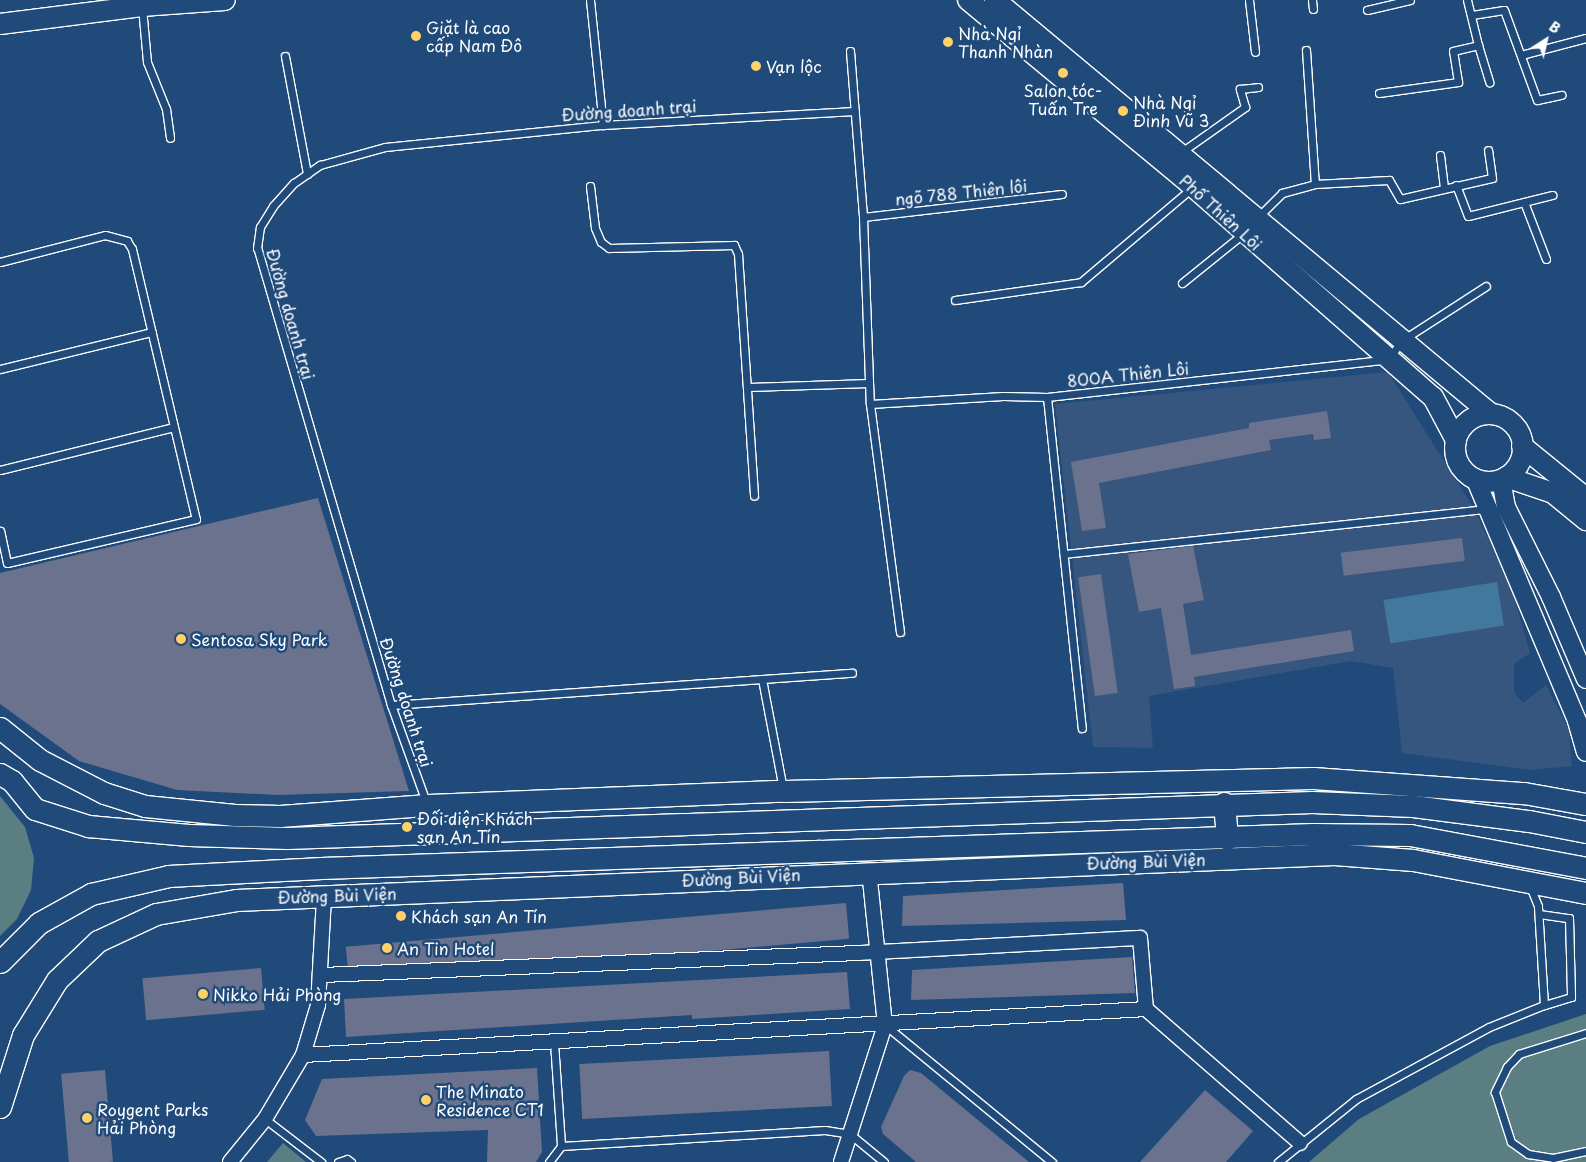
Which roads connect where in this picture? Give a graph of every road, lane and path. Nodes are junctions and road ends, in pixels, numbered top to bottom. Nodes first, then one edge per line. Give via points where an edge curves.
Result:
1 (225, 0) edge
2 (590, 0) edge
3 (968, 0) edge
4 (995, 0) edge
5 (1249, 0) edge
6 (1312, 0) edge
7 (1410, 0) edge
8 (1467, 0) edge
9 (142, 6) junction
10 (1313, 9) dead end
11 (1368, 10) dead end
12 (1472, 15) junction
13 (0, 24) edge
14 (1586, 38) edge
15 (1478, 45) junction
16 (1306, 50) dead end
17 (850, 51) dead end
18 (1255, 52) dead end
19 (1521, 55) junction
20 (285, 56) dead end
21 (1489, 82) dead end
22 (1258, 87) dead end
23 (1379, 93) dead end
24 (1561, 95) dead end
25 (854, 111) junction
26 (603, 125) junction
27 (170, 138) dead end
28 (1488, 150) dead end
29 (1180, 153) junction
30 (1440, 155) dead end
31 (307, 174) junction
32 (1316, 184) junction
33 (1456, 185) junction
34 (590, 186) dead end
35 (1193, 187) junction
36 (1444, 188) junction
37 (1062, 194) dead end
38 (1552, 195) dead end
39 (1524, 202) junction
40 (863, 217) junction
41 (1258, 217) junction
42 (1244, 233) junction
43 (1546, 259) dead end
44 (0, 262) edge
45 (1182, 283) dead end
46 (1486, 286) dead end
47 (955, 300) dead end
48 (152, 332) junction
49 (1401, 341) junction
50 (1389, 359) junction
51 (0, 369) edge
52 (869, 383) junction
53 (749, 387) junction
54 (1046, 397) junction
55 (870, 404) junction
56 (1491, 414) junction
57 (174, 427) junction
58 (1456, 440) junction
59 (1522, 446) junction
60 (0, 470) edge
61 (1475, 478) junction
62 (1504, 478) junction
63 (1560, 488) junction
64 (754, 495) dead end
65 (1586, 498) edge
66 (1488, 509) junction
67 (1586, 520) edge
68 (0, 531) edge
69 (1064, 554) junction
70 (900, 632) dead end
71 (852, 673) dead end
72 (762, 679) junction
73 (1586, 679) edge
74 (391, 705) junction
75 (0, 728) edge
76 (1082, 728) dead end
77 (1586, 752) edge
78 (0, 774) edge
79 (784, 792) junction
80 (1224, 803) junction
81 (1586, 804) edge
82 (428, 805) junction
83 (280, 816) junction
84 (1586, 832) edge
85 (287, 838) junction
86 (1227, 839) junction
87 (1523, 854) junction
88 (868, 861) junction
89 (321, 868) junction
90 (1586, 868) edge
91 (1526, 880) junction
92 (1586, 893) edge
93 (324, 896) junction
94 (1539, 914) junction
95 (879, 952) junction
96 (1, 963) edge
97 (322, 975) junction
98 (1544, 1005) junction
99 (1146, 1009) junction
100 (885, 1025) junction
101 (1586, 1033) edge
102 (554, 1042) junction
103 (303, 1054) junction
104 (0, 1107) edge
105 (266, 1119) junction
106 (850, 1134) junction
107 (1300, 1143) junction
108 (561, 1146) junction
109 (1586, 1151) edge
110 (230, 1162) edge
111 (321, 1162) edge
112 (338, 1162) edge
113 (350, 1162) edge
114 (549, 1162) edge
115 (841, 1162) edge
116 (884, 1162) edge
117 (1052, 1162) edge
118 (1278, 1162) edge

1 - 9 main road
2 - 26 lane
3 - 35 main road, Phố Thiên Lôi
4 - 29 main road, Phố Thiên Lôi
5 - 18 lane
6 - 10 lane
7 - 11 lane
8 - 12 lane
9 - 13 main road
9 - 27 lane via 147,62 166,109
12 - 15 lane
12 - 19 lane via 1504,10
14 - 19 lane
15 - 21 lane
15 - 23 lane via 1453,51 1458,82
16 - 32 lane
17 - 25 lane
19 - 24 lane via 1537,100
20 - 31 lane
22 - 29 lane via 1240,89 1245,108
25 - 26 lane, Đường doanh trại
25 - 40 lane
26 - 31 lane, Đường doanh trại via 385,147 350,154 320,165
28 - 33 lane via 1492,178
29 - 41 main road, Phố Thiên Lôi
30 - 36 lane
31 - 74 lane, Đường doanh trại via 273,206 260,227 257,248
32 - 36 lane via 1389,180 1400,199
32 - 41 lane via 1282,193
33 - 36 lane
33 - 39 lane via 1468,216
34 - 53 lane via 595,228 601,242 609,248 734,245 738,254
35 - 42 main road, Phố Thiên Lôi
35 - 47 lane via 1081,282
37 - 40 lane, ngõ 788 Thiên lôi
38 - 39 lane
39 - 43 lane
40 - 52 lane
41 - 49 main road, Phố Thiên Lôi
42 - 45 lane
42 - 50 main road, Phố Thiên Lôi
44 - 48 lane via 105,235 127,241 132,249
46 - 49 lane
48 - 51 lane
48 - 57 lane
49 - 50 lane
49 - 56 main road, Phố Thiên Lôi
50 - 54 lane, 800A Thiên Lôi
50 - 58 main road, Phố Thiên Lôi via 1433,397
52 - 53 lane
52 - 55 lane
53 - 64 lane
54 - 55 lane, 800A Thiên Lôi via 1004,396
54 - 69 lane
55 - 70 lane
56 - 58 main road via 1469,421
56 - 59 main road via 1500,416 1516,428
57 - 60 lane
57 - 68 lane via 196,519 7,563
58 - 61 main road via 1458,463
59 - 62 main road via 1519,464
59 - 63 main road
61 - 62 main road via 1483,481
61 - 66 street
62 - 63 main road
62 - 73 street via 1506,507 1551,596
63 - 65 main road
63 - 67 main road
66 - 69 lane
66 - 77 street via 1577,721
69 - 76 lane
71 - 72 lane
72 - 74 lane
72 - 79 lane
74 - 82 lane, Đường doanh trại
75 - 83 main road via 40,760 70,777 145,806
78 - 85 main road via 12,781 35,809 88,826 189,835
79 - 81 main road via 1313,778 1524,793
79 - 82 main road
80 - 84 main road via 1413,806
80 - 85 main road
80 - 86 main road
82 - 83 main road
83 - 85 main road
86 - 87 main road, Đường Bùi Viện via 1313,834 1410,835
86 - 88 main road, Đường Bùi Viện
87 - 90 main road, Đường Bùi Viện
87 - 91 main road
88 - 89 main road, Đường Bùi Viện
88 - 91 main road, Đường Bùi Viện via 1334,854 1413,860
88 - 93 main road, Đường Bùi Viện
88 - 95 street
89 - 93 main road
89 - 96 main road, Đường Bùi Viện via 169,876 123,884 91,894 39,923
91 - 92 main road, Đường Bùi Viện
91 - 94 lane via 1534,890
93 - 97 street
93 - 104 main road, Đường Bùi Viện via 236,900 156,914 98,940 57,980 23,1035
94 - 98 lane
94 - 98 lane via 1569,918 1571,997
95 - 97 street
95 - 99 street via 1140,938
95 - 100 street
97 - 103 street via 318,1005
98 - 107 lane via 1489,1027 1421,1062 1356,1099
99 - 100 street
99 - 107 street
100 - 102 street
100 - 106 street
100 - 117 lane
101 - 109 lane via 1519,1054 1507,1067 1495,1092 1511,1142 1528,1154 1553,1158
102 - 103 street
102 - 108 lane
103 - 105 street
105 - 110 street
105 - 111 lane
106 - 108 lane via 825,1130
106 - 115 street
106 - 116 lane
107 - 118 lane
108 - 114 lane
112 - 113 lane via 348,1159

